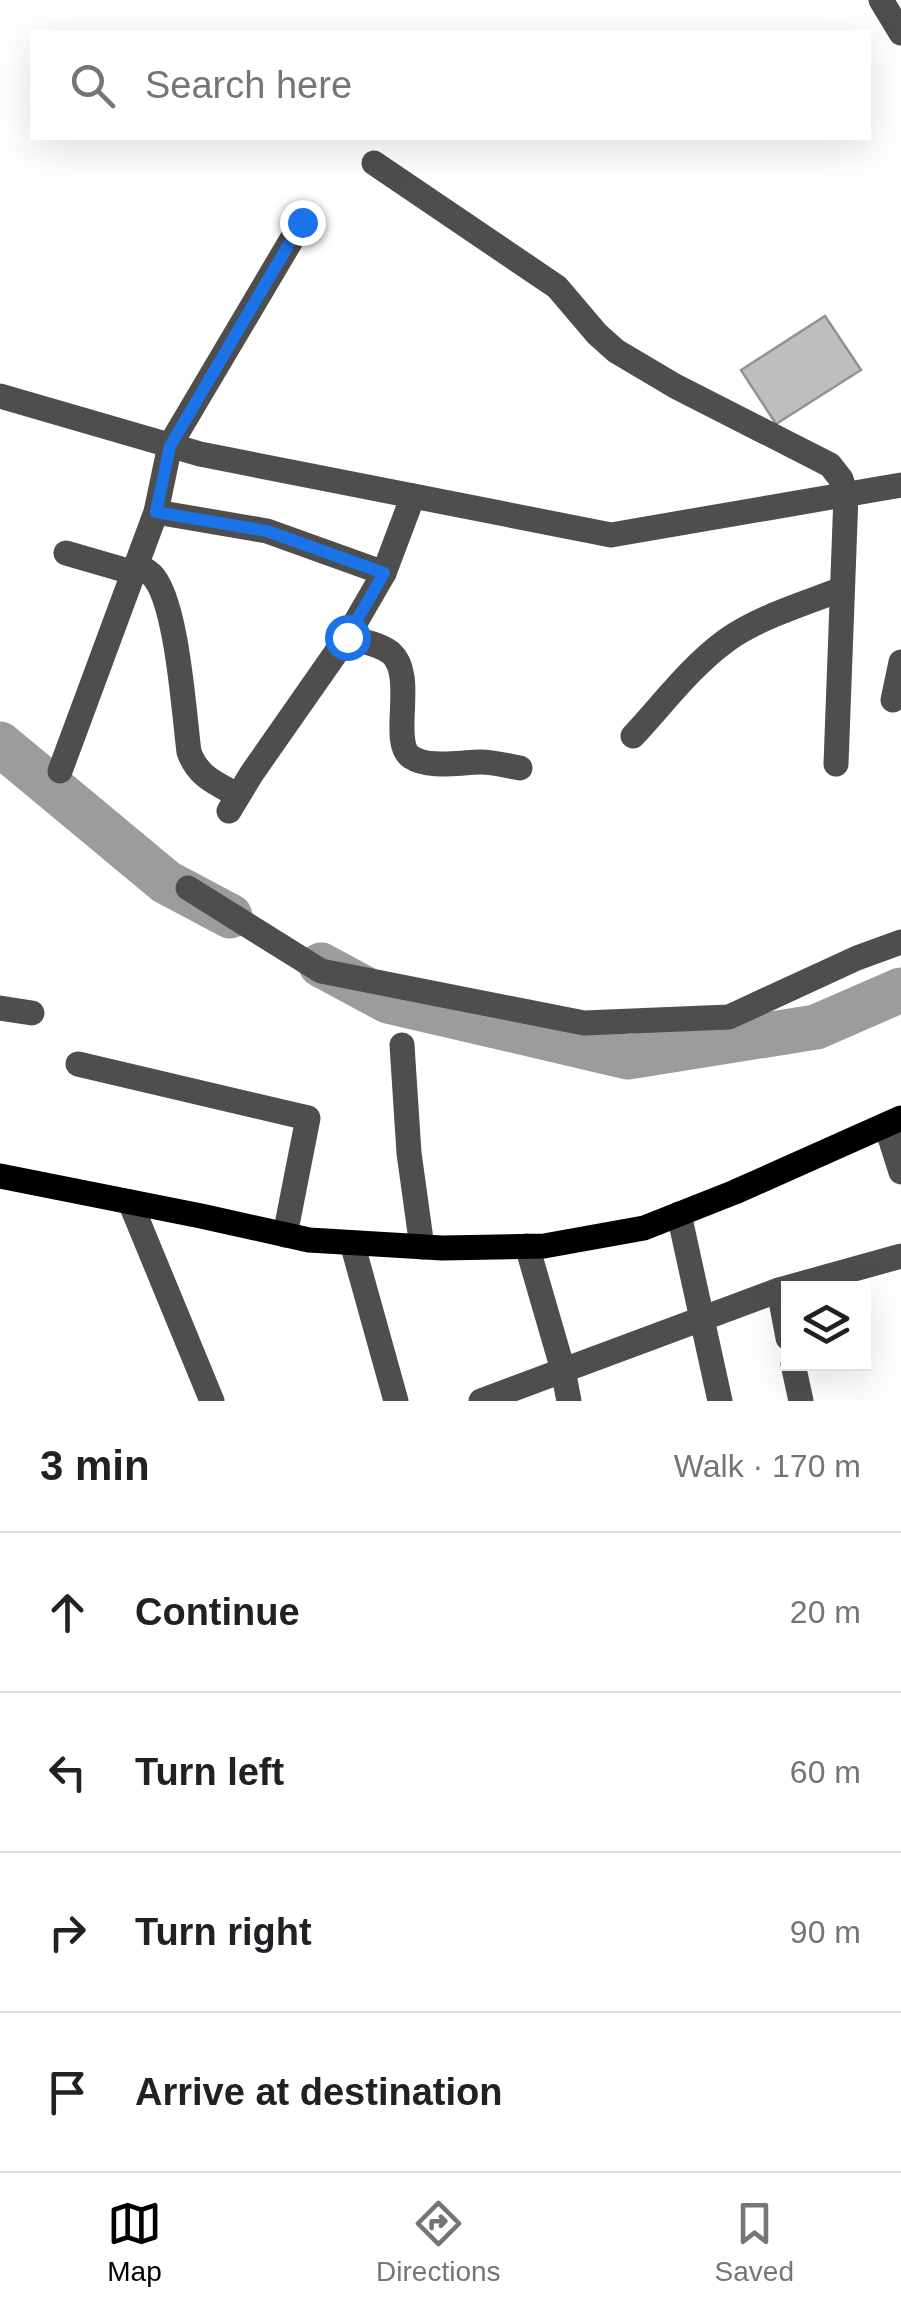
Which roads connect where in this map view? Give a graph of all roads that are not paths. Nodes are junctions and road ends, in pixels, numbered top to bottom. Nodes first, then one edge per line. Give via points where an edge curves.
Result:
1 (880, 0) edge
2 (901, 33) edge
3 (374, 163) dead end
4 (302, 222) dead end
5 (0, 396) edge
6 (170, 446) junction
7 (901, 486) edge
8 (412, 496) junction
9 (846, 496) junction
10 (156, 512) junction
11 (66, 553) dead end
12 (136, 569) junction
13 (384, 573) junction
14 (842, 588) junction
15 (347, 637) junction
16 (901, 662) edge
17 (893, 700) dead end
18 (634, 736) dead end
19 (836, 764) dead end
20 (520, 768) dead end
21 (60, 770) dead end
22 (188, 888) dead end
23 (901, 942) edge
24 (0, 1008) edge
25 (32, 1013) dead end
26 (402, 1045) dead end
27 (78, 1064) dead end
28 (893, 1121) edge
29 (901, 1172) edge
30 (0, 1176) edge
31 (130, 1202) junction
32 (680, 1214) junction
33 (285, 1235) junction
34 (352, 1243) junction
35 (527, 1246) junction
36 (422, 1247) junction
37 (901, 1256) edge
38 (779, 1290) junction
39 (781, 1301) edge
40 (702, 1316) junction
41 (563, 1370) junction
42 (795, 1371) edge
43 (212, 1401) edge
44 (396, 1401) edge
45 (480, 1401) edge
46 (569, 1401) edge
47 (720, 1401) edge
48 (801, 1401) edge

1 - 2 street
3 - 9 street via 557,287 616,351 830,464
4 - 6 street
5 - 6 street
6 - 8 street
6 - 10 street
7 - 9 street
8 - 9 street via 611,535
8 - 13 street
9 - 14 street
10 - 12 street
10 - 13 street via 267,531
11 - 12 street
12 - 15 street via 152,575 167,607 194,766 233,803
12 - 21 street
13 - 15 street
14 - 18 street via 728,639
14 - 19 street
15 - 20 street via 386,649 398,661 402,744 413,759
16 - 17 street
22 - 23 street via 320,972 584,1023 729,1017
24 - 25 street
26 - 36 street
27 - 33 street via 308,1118
28 - 29 street
28 - 32 main road
30 - 31 main road
31 - 33 main road
31 - 43 street
32 - 35 main road via 644,1228
32 - 40 street
33 - 34 main road
34 - 36 main road
34 - 44 street
35 - 36 main road
35 - 41 street
37 - 38 street
38 - 39 street
38 - 40 street
40 - 41 street
40 - 47 street
41 - 45 street
41 - 46 street
42 - 48 street

